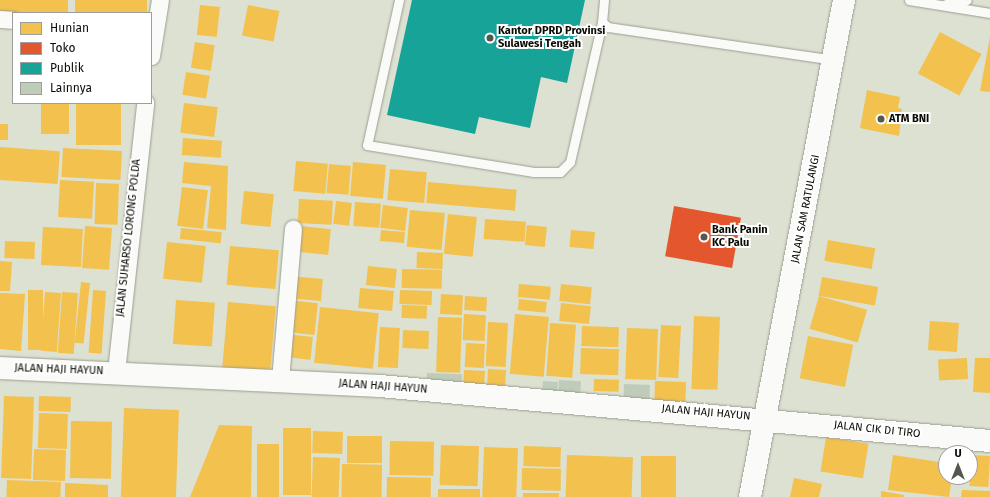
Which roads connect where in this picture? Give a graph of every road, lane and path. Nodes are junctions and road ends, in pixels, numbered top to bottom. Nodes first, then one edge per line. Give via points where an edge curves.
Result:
1 (160, 0) edge
2 (399, 0) edge
3 (604, 0) edge
4 (844, 0) edge
5 (909, 0) edge
6 (967, 0) edge
7 (938, 5) junction
8 (990, 13) edge
9 (0, 19) edge
10 (12, 20) edge
11 (602, 22) junction
12 (152, 36) edge
13 (835, 60) junction
14 (145, 104) edge
15 (293, 229) dead end
16 (0, 368) edge
17 (116, 372) junction
18 (280, 380) junction
19 (765, 418) junction
20 (990, 441) edge
21 (750, 497) edge

1 - 12 street
2 - 11 lane via 367,145 534,172 560,172 570,162
3 - 11 lane
4 - 13 main road, JALAN SAM RATULANGI
5 - 7 lane
6 - 7 lane
7 - 8 lane
9 - 10 street
11 - 13 lane via 608,27
13 - 19 main road, JALAN SAM RATULANGI
14 - 17 street, JALAN SUHARSO LORONG POLDA
15 - 18 street
16 - 17 main road, JALAN HAJI HAYUN
17 - 18 main road, JALAN HAJI HAYUN
18 - 19 main road, JALAN HAJI HAYUN
19 - 20 main road, JALAN CIK DI TIRO
19 - 21 main road, JALAN SAM RATULANGI

